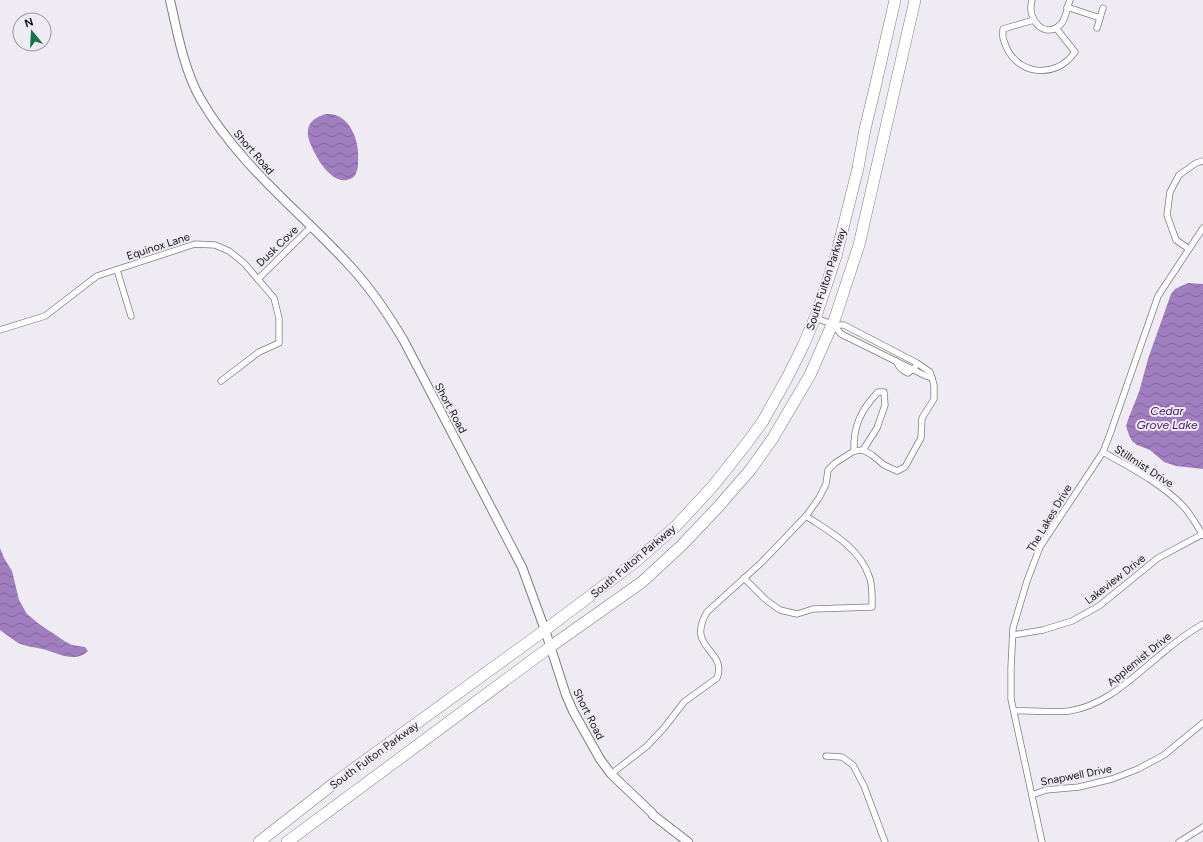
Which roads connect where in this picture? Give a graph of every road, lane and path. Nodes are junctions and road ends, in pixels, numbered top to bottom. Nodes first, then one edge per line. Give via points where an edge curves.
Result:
1 (170, 0) edge
2 (895, 0) edge
3 (915, 0) edge
4 (1032, 0) edge
5 (1070, 0) edge
6 (1067, 7) junction
7 (1103, 8) dead end
8 (1100, 18) junction
9 (1034, 20) junction
10 (1056, 28) junction
11 (1096, 28) dead end
12 (1203, 161) edge
13 (311, 227) junction
14 (1203, 228) edge
15 (1189, 249) junction
16 (117, 270) junction
17 (258, 279) junction
18 (131, 316) dead end
19 (816, 318) junction
20 (833, 325) junction
21 (0, 330) edge
22 (881, 345) junction
23 (877, 351) junction
24 (917, 363) junction
25 (913, 370) junction
26 (932, 378) junction
27 (221, 381) dead end
28 (863, 450) junction
29 (854, 451) junction
30 (1103, 452) junction
31 (806, 516) junction
32 (1203, 534) edge
33 (744, 578) junction
34 (1203, 624) edge
35 (545, 630) junction
36 (1013, 635) junction
37 (550, 647) junction
38 (1014, 711) junction
39 (1203, 722) edge
40 (826, 756) dead end
41 (611, 774) junction
42 (1032, 795) junction
43 (1203, 827) edge
44 (259, 842) edge
45 (287, 842) edge
46 (688, 842) edge
47 (885, 842) edge
48 (1042, 842) edge
49 (1179, 842) edge

1 - 13 street, Short Road via 185,61 200,97 244,159
2 - 19 highway, South Fulton Parkway via 836,256
3 - 20 highway, South Fulton Parkway via 859,245
4 - 9 street via 1030,14
5 - 6 street
6 - 8 street
6 - 10 street via 1062,23
7 - 8 street
8 - 11 street
9 - 10 street via 1036,25 1045,29
9 - 10 street via 1003,29 1003,40 1008,50 1015,60 1028,68 1043,71 1058,67 1069,60 1075,52
12 - 15 street via 1179,175 1170,192 1167,214 1176,240
13 - 17 street, Dusk Cove
13 - 35 street, Short Road via 371,290 404,341 522,567
14 - 15 street, The Lakes Drive
15 - 30 street, The Lakes Drive via 1158,296
16 - 17 street, Equinox Lane via 195,244 215,246 229,251
16 - 18 street
16 - 21 street, Equinox Lane via 98,276 46,316
17 - 27 street, Equinox Lane via 274,298 279,318 279,343 259,352
19 - 20 street
19 - 35 highway, South Fulton Parkway via 763,420 713,486 657,544
20 - 22 street via 844,325
20 - 23 street via 841,334
20 - 37 highway, South Fulton Parkway via 810,375 773,438 751,469 719,506 682,546 642,582
22 - 23 street
22 - 24 street
23 - 25 street via 896,361 902,371 908,373
24 - 25 street
24 - 26 street via 930,372
25 - 26 street
26 - 28 street via 934,399 922,418 922,438 905,467 897,471
28 - 29 street
28 - 29 street via 877,428 885,405 884,392 878,392 866,404 857,424
29 - 31 street via 828,470 826,484
30 - 32 street, Stillmist Drive via 1164,489 1185,507
30 - 36 street, The Lakes Drive via 1040,547 1027,580
31 - 33 street
31 - 33 street via 846,543 861,559 870,577 872,607 814,609 797,614 780,610
32 - 36 street, Lakeview Drive via 1158,558 1099,606 1072,621 1043,630
33 - 41 street via 707,612 702,620 700,635 716,658 719,667 717,678 684,702 651,741
34 - 38 street, Applemist Drive via 1180,639 1110,695 1070,711
35 - 37 street, Short Road
35 - 44 highway, South Fulton Parkway via 337,781
36 - 38 street, The Lakes Drive via 1011,699
37 - 41 street, Short Road via 573,711
37 - 45 highway, South Fulton Parkway
38 - 42 street, The Lakes Drive
39 - 42 street, Snapwell Drive via 1164,754 1138,769 1112,779 1079,787 1046,790
40 - 47 street via 842,757 853,765 864,786
41 - 46 street, Short Road via 653,815
42 - 48 street, The Lakes Drive
43 - 49 street

